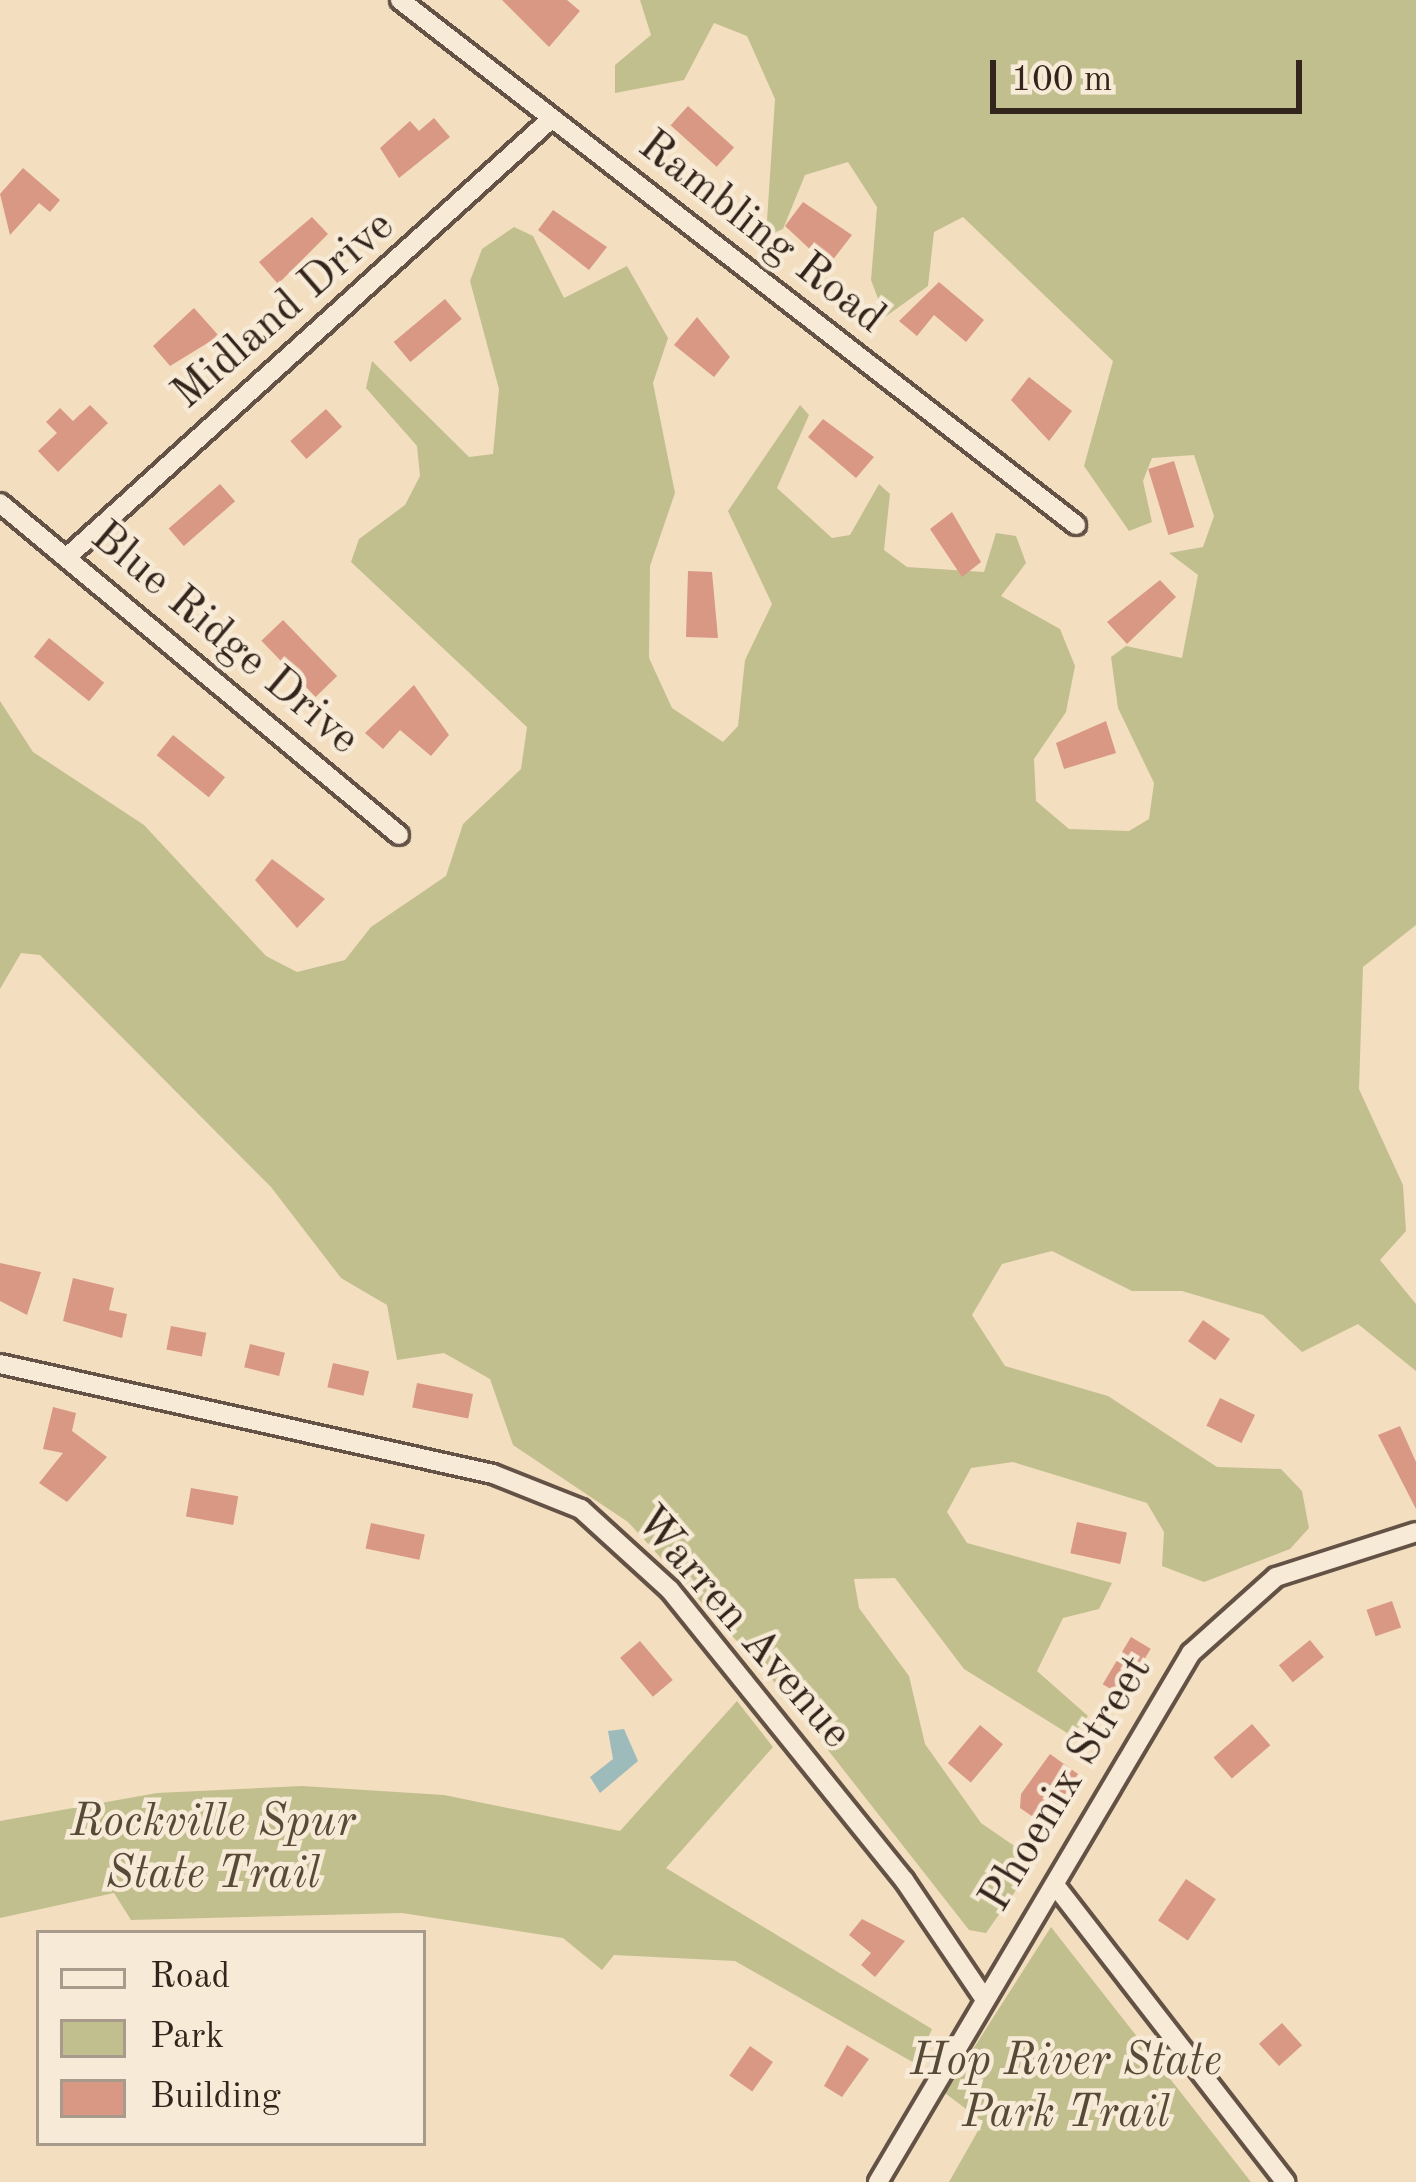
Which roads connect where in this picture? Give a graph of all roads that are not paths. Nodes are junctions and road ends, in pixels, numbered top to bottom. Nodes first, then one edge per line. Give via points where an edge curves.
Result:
1 (400, 0) edge
2 (551, 119) junction
3 (0, 503) edge
4 (1076, 525) dead end
5 (66, 558) junction
6 (399, 835) dead end
7 (0, 1364) edge
8 (1416, 1532) edge
9 (1055, 1885) junction
10 (982, 1995) junction
11 (878, 2182) edge
12 (1285, 2182) edge

1 - 2 street, Rambling Road
2 - 4 street, Rambling Road
2 - 5 street, Midland Drive
3 - 5 street, Blue Ridge Drive
5 - 6 street, Blue Ridge Drive
7 - 10 street, Warren Avenue via 493,1474 581,1509 670,1590 904,1880
8 - 9 street, Phoenix Street via 1276,1577 1232,1607 1191,1653
9 - 10 street, Phoenix Street
9 - 12 street
10 - 11 street, Phoenix Street

